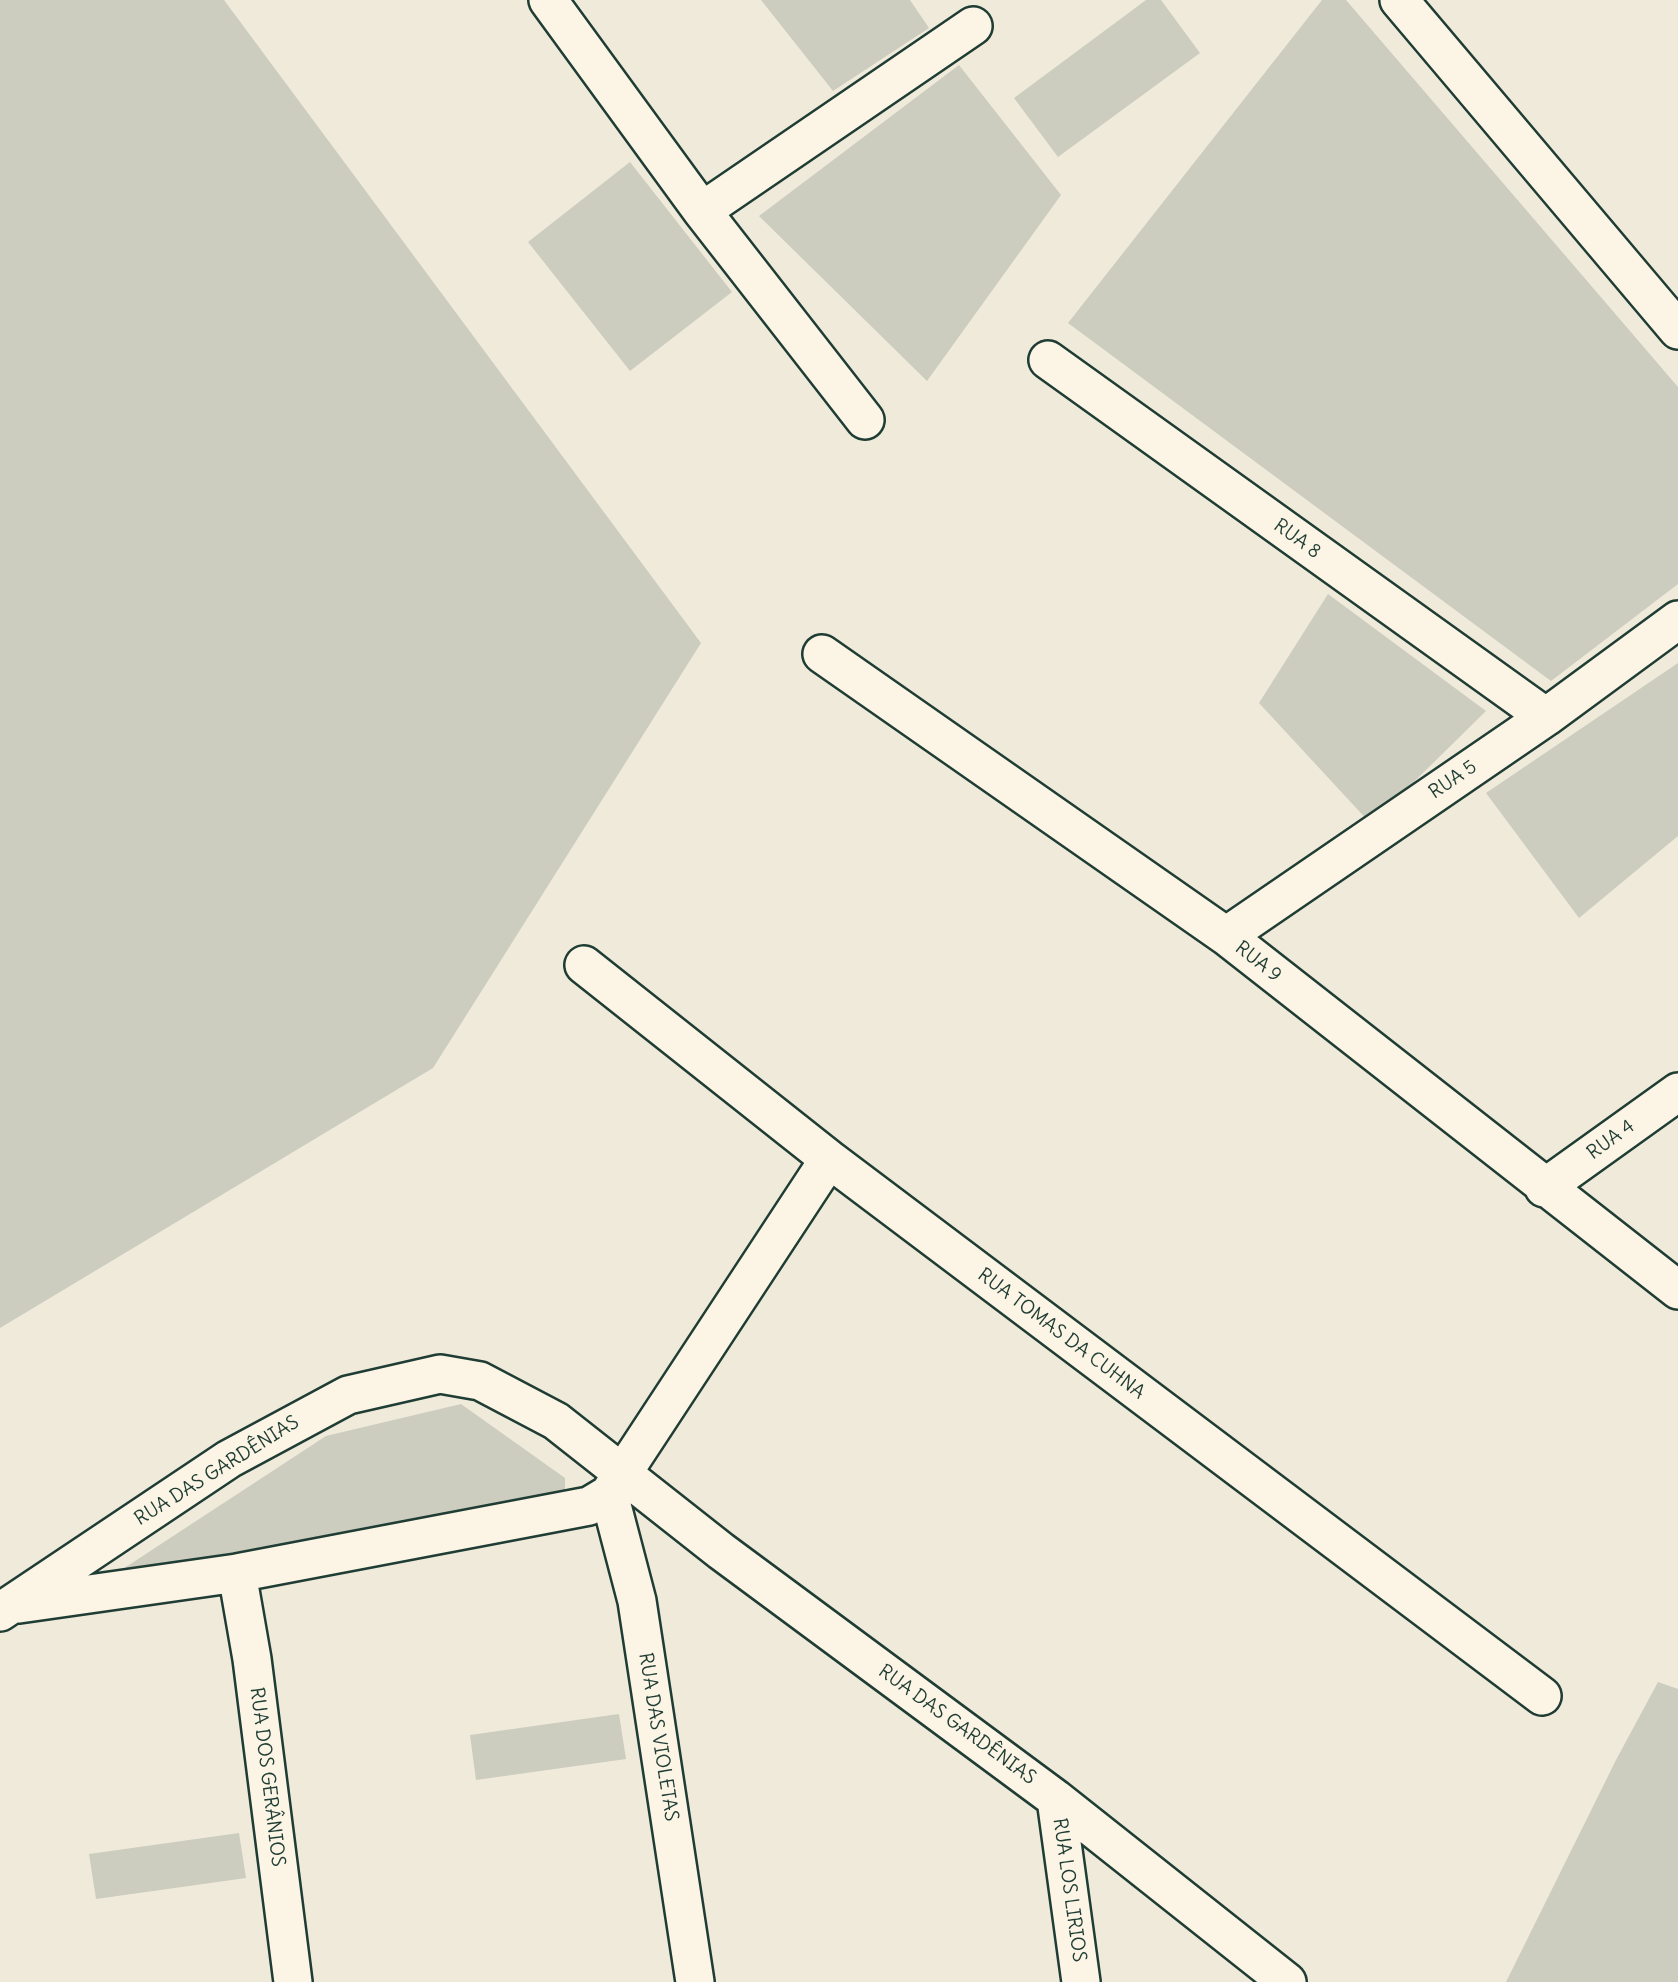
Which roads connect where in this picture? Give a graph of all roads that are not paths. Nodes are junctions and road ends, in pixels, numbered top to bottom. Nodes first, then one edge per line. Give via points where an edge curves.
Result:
1 (548, 0) edge
2 (1399, 0) edge
3 (973, 26) dead end
4 (702, 211) junction
5 (1678, 330) edge
6 (1048, 360) dead end
7 (865, 420) dead end
8 (1678, 620) edge
9 (822, 654) dead end
10 (1546, 717) junction
11 (1226, 936) junction
12 (584, 965) dead end
13 (1678, 1092) edge
14 (829, 1160) junction
15 (1544, 1188) junction
16 (1678, 1290) edge
17 (616, 1483) junction
18 (237, 1573) junction
19 (5, 1609) edge
20 (1542, 1696) dead end
21 (1056, 1799) junction
22 (293, 1982) edge
23 (695, 1982) edge
24 (1081, 1982) edge
25 (1287, 1982) edge

1 - 4 street
2 - 5 street
3 - 4 street
4 - 7 street
6 - 10 street, RUA 8
8 - 10 street, RUA 5
9 - 11 street, RUA 9
10 - 11 street, RUA 5
11 - 15 street, RUA 9
12 - 14 street, RUA TOMAS DA CUHNA
13 - 15 street, RUA 4
14 - 17 street
14 - 20 street, RUA TOMAS DA CUHNA
15 - 16 street, RUA 9
17 - 18 street, RUA DAS GARDÊNIAS via 589,1506 561,1513
17 - 19 street, RUA DAS GARDÊNIAS via 556,1421 480,1381 440,1374 397,1381 348,1395 229,1459
17 - 21 street, RUA DAS GARDÊNIAS via 721,1551
17 - 23 street, RUA DAS VIOLETAS
18 - 19 street, RUA DAS GARDÊNIAS
18 - 22 street, RUA DOS GERÂNIOS
21 - 24 street, RUA LOS LIRIOS
21 - 25 street, RUA DAS GARDÊNIAS

